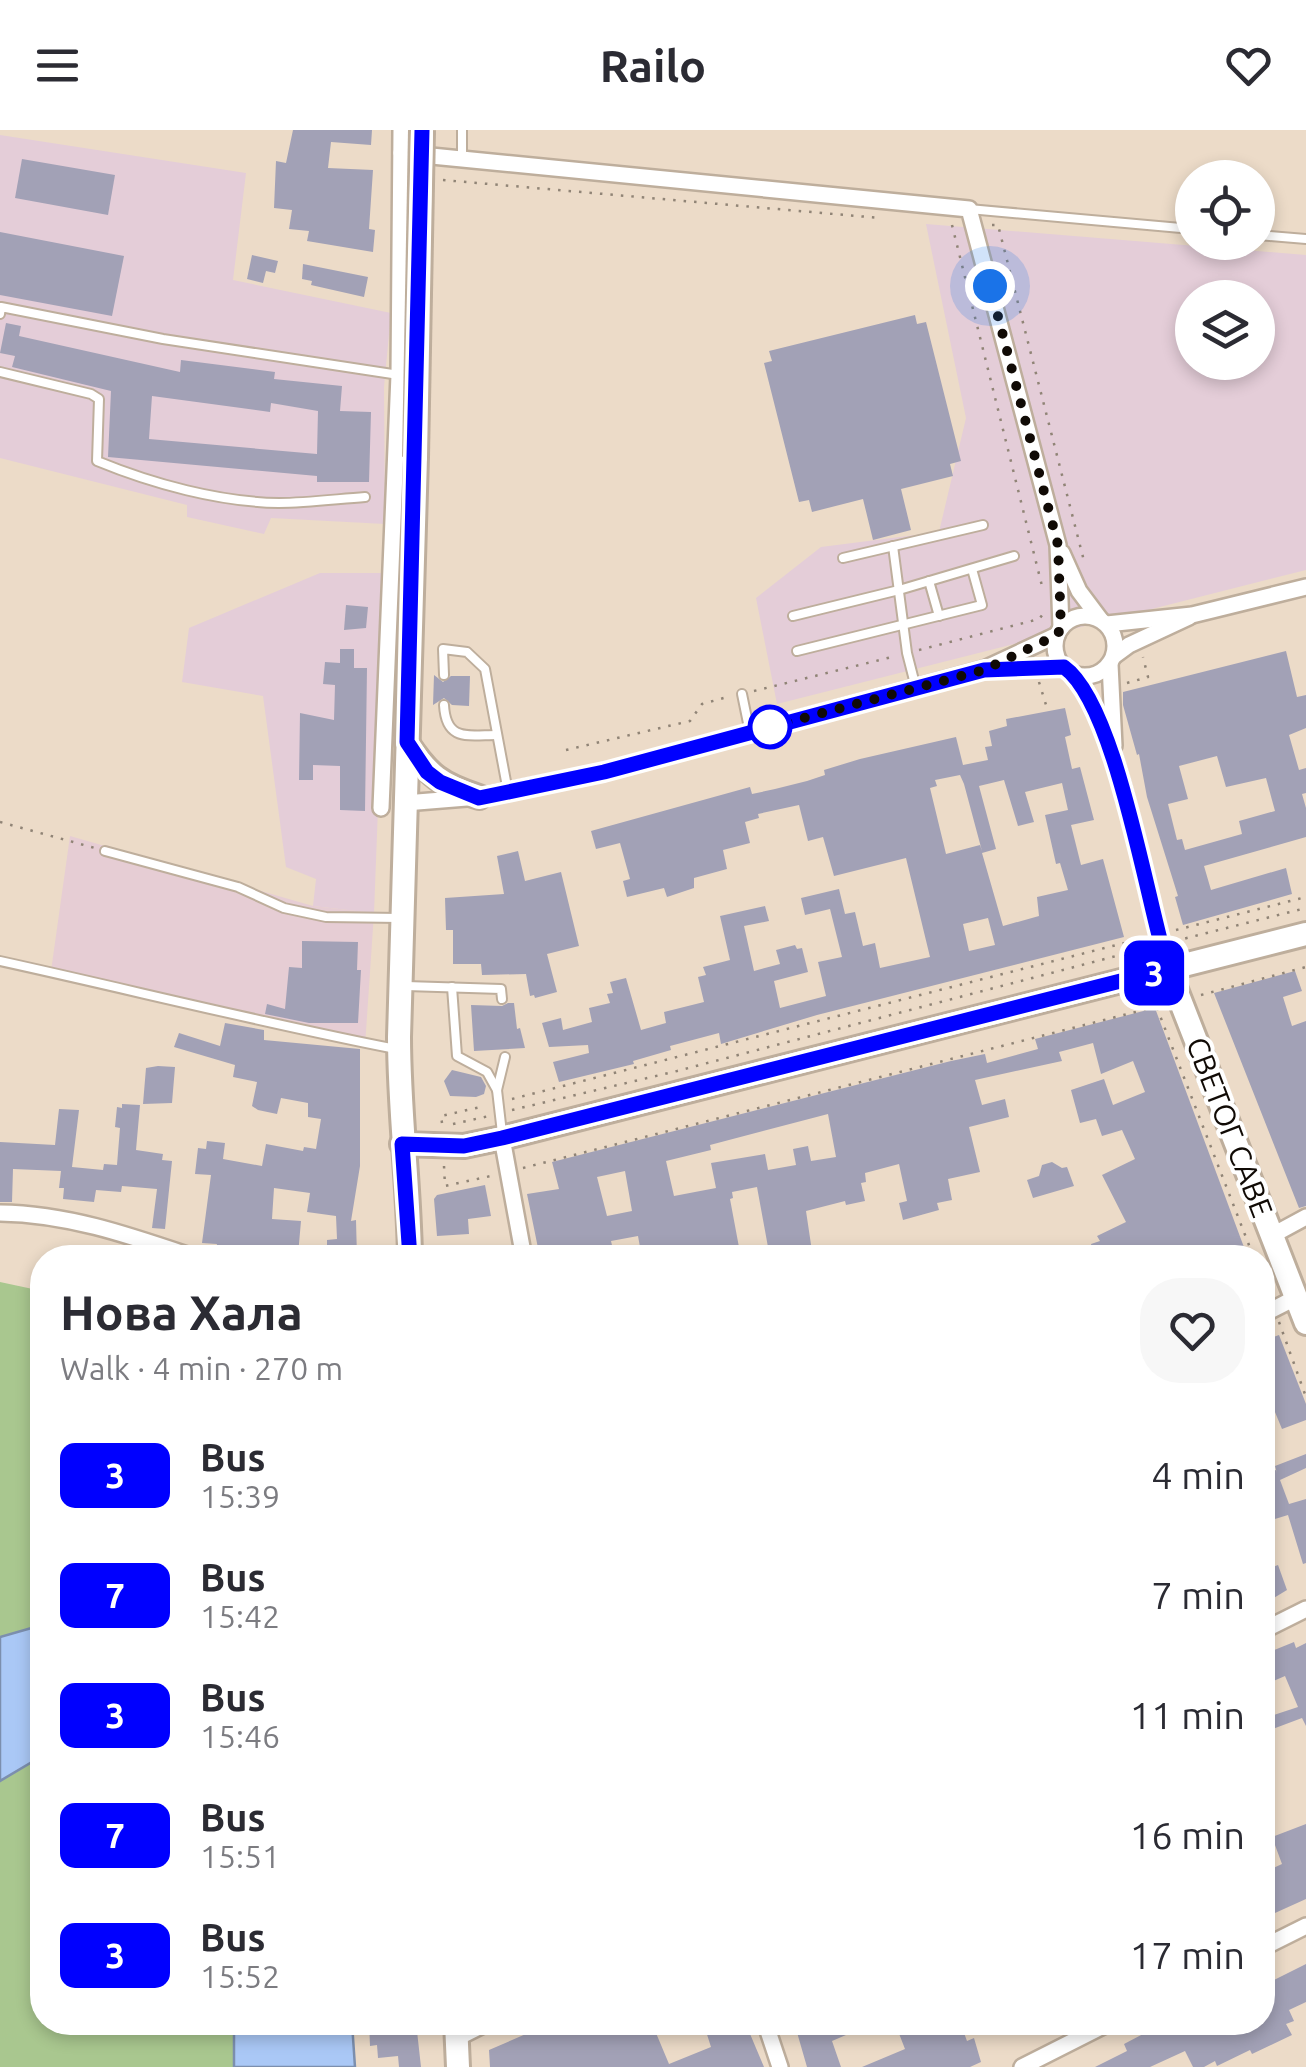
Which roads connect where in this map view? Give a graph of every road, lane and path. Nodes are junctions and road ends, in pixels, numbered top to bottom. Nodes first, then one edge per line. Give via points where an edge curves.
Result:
1 (401, 130) edge
2 (422, 130) edge
3 (462, 130) edge
4 (402, 152) junction
5 (462, 157) junction
6 (443, 180) dead end
7 (971, 217) junction
8 (892, 219) dead end
9 (1175, 228) edge
10 (1275, 236) edge
11 (1306, 239) edge
12 (0, 314) edge
13 (0, 372) edge
14 (399, 376) junction
15 (365, 497) dead end
16 (983, 525) dead end
17 (1058, 545) junction
18 (892, 546) junction
19 (1014, 556) dead end
20 (844, 558) dead end
21 (1084, 558) dead end
22 (972, 569) junction
23 (929, 581) junction
24 (1306, 586) edge
25 (1043, 587) dead end
26 (899, 590) junction
27 (1062, 596) junction
28 (793, 616) dead end
29 (940, 616) junction
30 (1192, 616) junction
31 (1103, 622) junction
32 (904, 624) junction
33 (1059, 632) junction
34 (797, 652) dead end
35 (908, 653) junction
36 (1112, 660) junction
37 (984, 670) junction
38 (1068, 670) junction
39 (444, 676) dead end
40 (916, 688) junction
41 (742, 694) junction
42 (444, 705) dead end
43 (750, 733) junction
44 (497, 735) junction
45 (407, 742) junction
46 (566, 750) dead end
47 (1114, 755) junction
48 (508, 792) junction
49 (479, 798) junction
50 (405, 804) junction
51 (381, 808) dead end
52 (0, 822) edge
53 (105, 851) joint
54 (1306, 897) edge
55 (1306, 908) edge
56 (402, 918) junction
57 (1306, 934) edge
58 (1159, 940) junction
59 (0, 962) edge
60 (1306, 967) edge
61 (1168, 969) junction
62 (400, 986) junction
63 (452, 988) junction
64 (502, 999) dead end
65 (1180, 1000) junction
66 (1157, 1006) junction
67 (399, 1050) junction
68 (505, 1057) dead end
69 (496, 1090) junction
70 (498, 1103) junction
71 (514, 1110) dead end
72 (496, 1114) dead end
73 (502, 1138) junction
74 (402, 1144) junction
75 (508, 1172) junction
76 (446, 1186) dead end
77 (0, 1213) edge
78 (1306, 1217) edge
79 (1272, 1235) junction
80 (155, 1245) edge
81 (409, 1245) edge
82 (522, 1245) edge
83 (1249, 1245) edge
84 (1296, 1297) junction
85 (1275, 1308) edge
86 (1306, 1323) edge
87 (1275, 1328) edge
88 (1306, 1398) edge
89 (1306, 1609) edge
90 (1275, 1624) edge
91 (1306, 1926) edge
92 (1275, 1942) edge
93 (456, 2035) edge
94 (769, 2035) edge
95 (1086, 2035) edge
96 (458, 2067) edge
97 (780, 2067) edge
98 (1022, 2067) edge

1 - 4 street
2 - 45 main road, bridge
3 - 5 lane
4 - 5 street
4 - 14 street
5 - 7 street
6 - 8 path
7 - 9 lane
7 - 17 street
7 - 21 path via 998,225
7 - 25 path via 951,224
10 - 11 lane
12 - 14 lane via 1,307
13 - 15 lane via 99,399 97,461 121,471 227,498 280,503
14 - 51 street
16 - 18 lane
17 - 27 street
17 - 31 street via 1079,591
18 - 20 lane
18 - 26 lane
19 - 22 lane
22 - 23 lane
22 - 29 lane via 982,605
23 - 26 lane
23 - 29 lane
24 - 30 street
26 - 28 lane
26 - 32 lane
27 - 33 street
27 - 35 path via 1045,601 1039,619
29 - 32 lane
30 - 31 street
30 - 36 street
31 - 33 street via 1075,618
31 - 36 street via 1115,639
32 - 34 lane
32 - 35 lane
33 - 37 street
33 - 38 street via 1056,652
35 - 40 lane
35 - 41 path
36 - 38 street via 1088,676
36 - 47 street, СВЕТОГ САВЕ
37 - 38 street
37 - 40 street
38 - 47 street, СВЕТОГ САВЕ via 1093,705
39 - 44 lane via 444,648 477,660
40 - 43 street
41 - 43 lane
41 - 46 path via 702,704 690,721
42 - 44 lane via 452,730
43 - 48 street
44 - 48 lane
45 - 49 main road via 427,772
45 - 50 main road
47 - 58 street, СВЕТОГ САВЕ
48 - 49 street
49 - 50 street
50 - 56 main road
52 - 53 path
53 - 56 lane via 238,888 284,908 326,917
54 - 58 path
55 - 58 path
56 - 62 main road
57 - 61 main road
58 - 61 street, СВЕТОГ САВЕ
58 - 70 path
58 - 71 path
59 - 67 lane
60 - 65 path
61 - 65 main road, СВЕТОГ САВЕ
61 - 73 main road
62 - 63 lane
62 - 67 main road
63 - 64 lane via 500,988
63 - 69 lane via 458,1056 487,1072
65 - 66 path
65 - 79 main road, СВЕТОГ САВЕ
66 - 75 path
66 - 83 path
67 - 74 main road
68 - 69 lane
69 - 70 lane
70 - 72 path via 441,1116 442,1127
70 - 73 lane
73 - 74 main road via 464,1146
73 - 75 street
74 - 81 main road
75 - 76 path
75 - 82 street
77 - 80 street via 75,1220
78 - 79 street
79 - 84 main road, СВЕТОГ САВЕ
84 - 85 street
84 - 86 main road, СВЕТОГ САВЕ
87 - 88 path
89 - 90 street
91 - 92 street
93 - 96 main road
94 - 97 street
95 - 98 street

